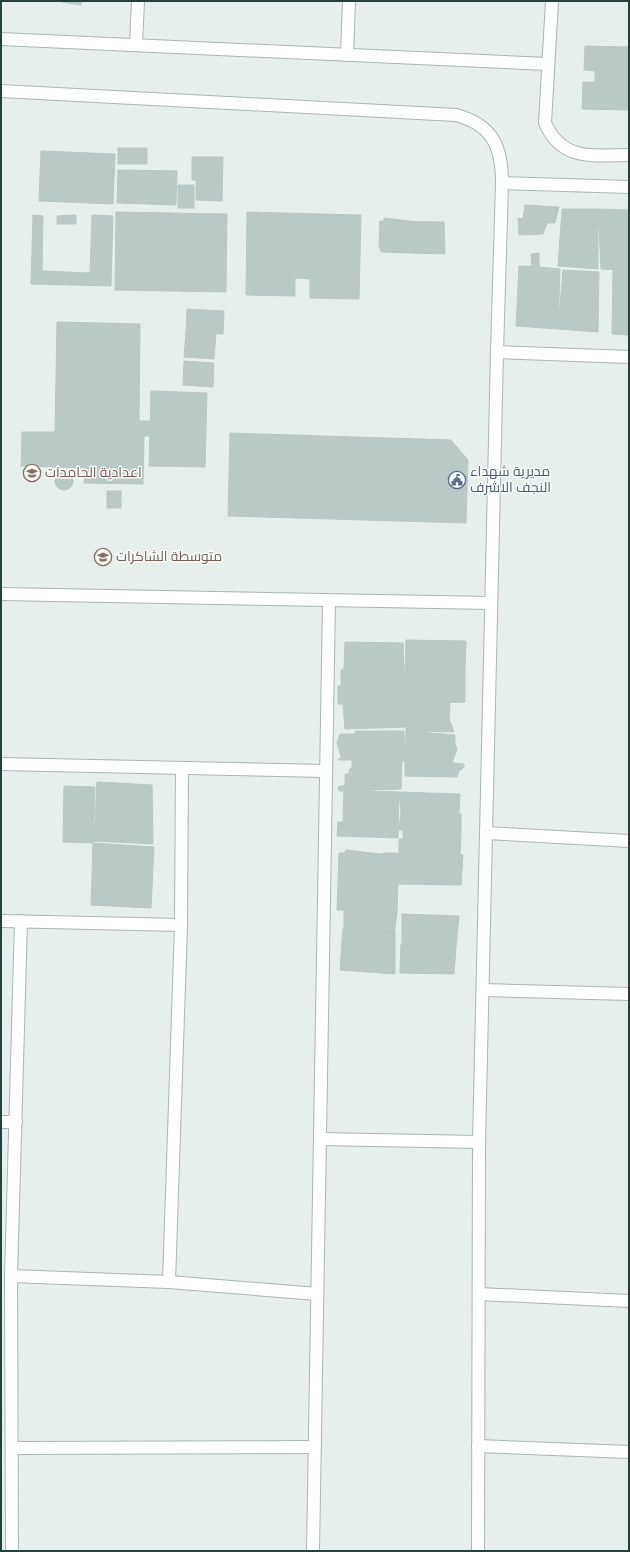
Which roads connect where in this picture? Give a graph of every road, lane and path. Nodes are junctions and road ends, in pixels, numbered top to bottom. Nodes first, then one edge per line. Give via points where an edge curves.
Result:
1 (138, 1) edge
2 (349, 1) edge
3 (552, 1) edge
4 (1, 39) edge
5 (136, 45) junction
6 (347, 54) junction
7 (548, 64) junction
8 (1, 91) edge
9 (629, 155) edge
10 (502, 182) junction
11 (629, 187) edge
12 (497, 352) junction
13 (629, 357) edge
14 (1, 594) edge
15 (329, 601) junction
16 (491, 603) junction
17 (1, 764) edge
18 (182, 768) junction
19 (326, 771) junction
20 (486, 833) junction
21 (629, 841) edge
22 (1, 921) edge
23 (21, 921) junction
24 (181, 925) junction
25 (483, 990) junction
26 (629, 994) edge
27 (1, 1122) edge
28 (16, 1122) junction
29 (320, 1138) junction
30 (479, 1142) junction
31 (11, 1276) junction
32 (169, 1282) junction
33 (317, 1294) junction
34 (479, 1294) junction
35 (629, 1301) edge
36 (478, 1446) junction
37 (315, 1447) junction
38 (12, 1448) junction
39 (629, 1452) edge
40 (12, 1551) edge
41 (313, 1551) edge
42 (478, 1551) edge

1 - 5 street
2 - 6 street
3 - 7 street
4 - 5 street
5 - 6 street
6 - 7 street
7 - 9 street via 545,123 554,139 578,154
8 - 10 street via 456,115 477,123 493,139 502,161
10 - 11 street
10 - 12 street
12 - 13 street
12 - 16 street
14 - 15 street
15 - 16 street
15 - 19 street
16 - 20 street
17 - 18 street
18 - 19 street
18 - 24 street
19 - 29 street
20 - 21 street
20 - 25 street
22 - 23 street
23 - 24 street
23 - 28 street
24 - 32 street
25 - 26 street
25 - 30 street
27 - 28 street
28 - 31 street
29 - 30 street
29 - 33 street
30 - 34 street
31 - 32 street
31 - 38 street
32 - 33 street
33 - 37 street
34 - 35 street
34 - 36 street
36 - 39 street
36 - 42 street
37 - 38 street
37 - 41 street
38 - 40 street

